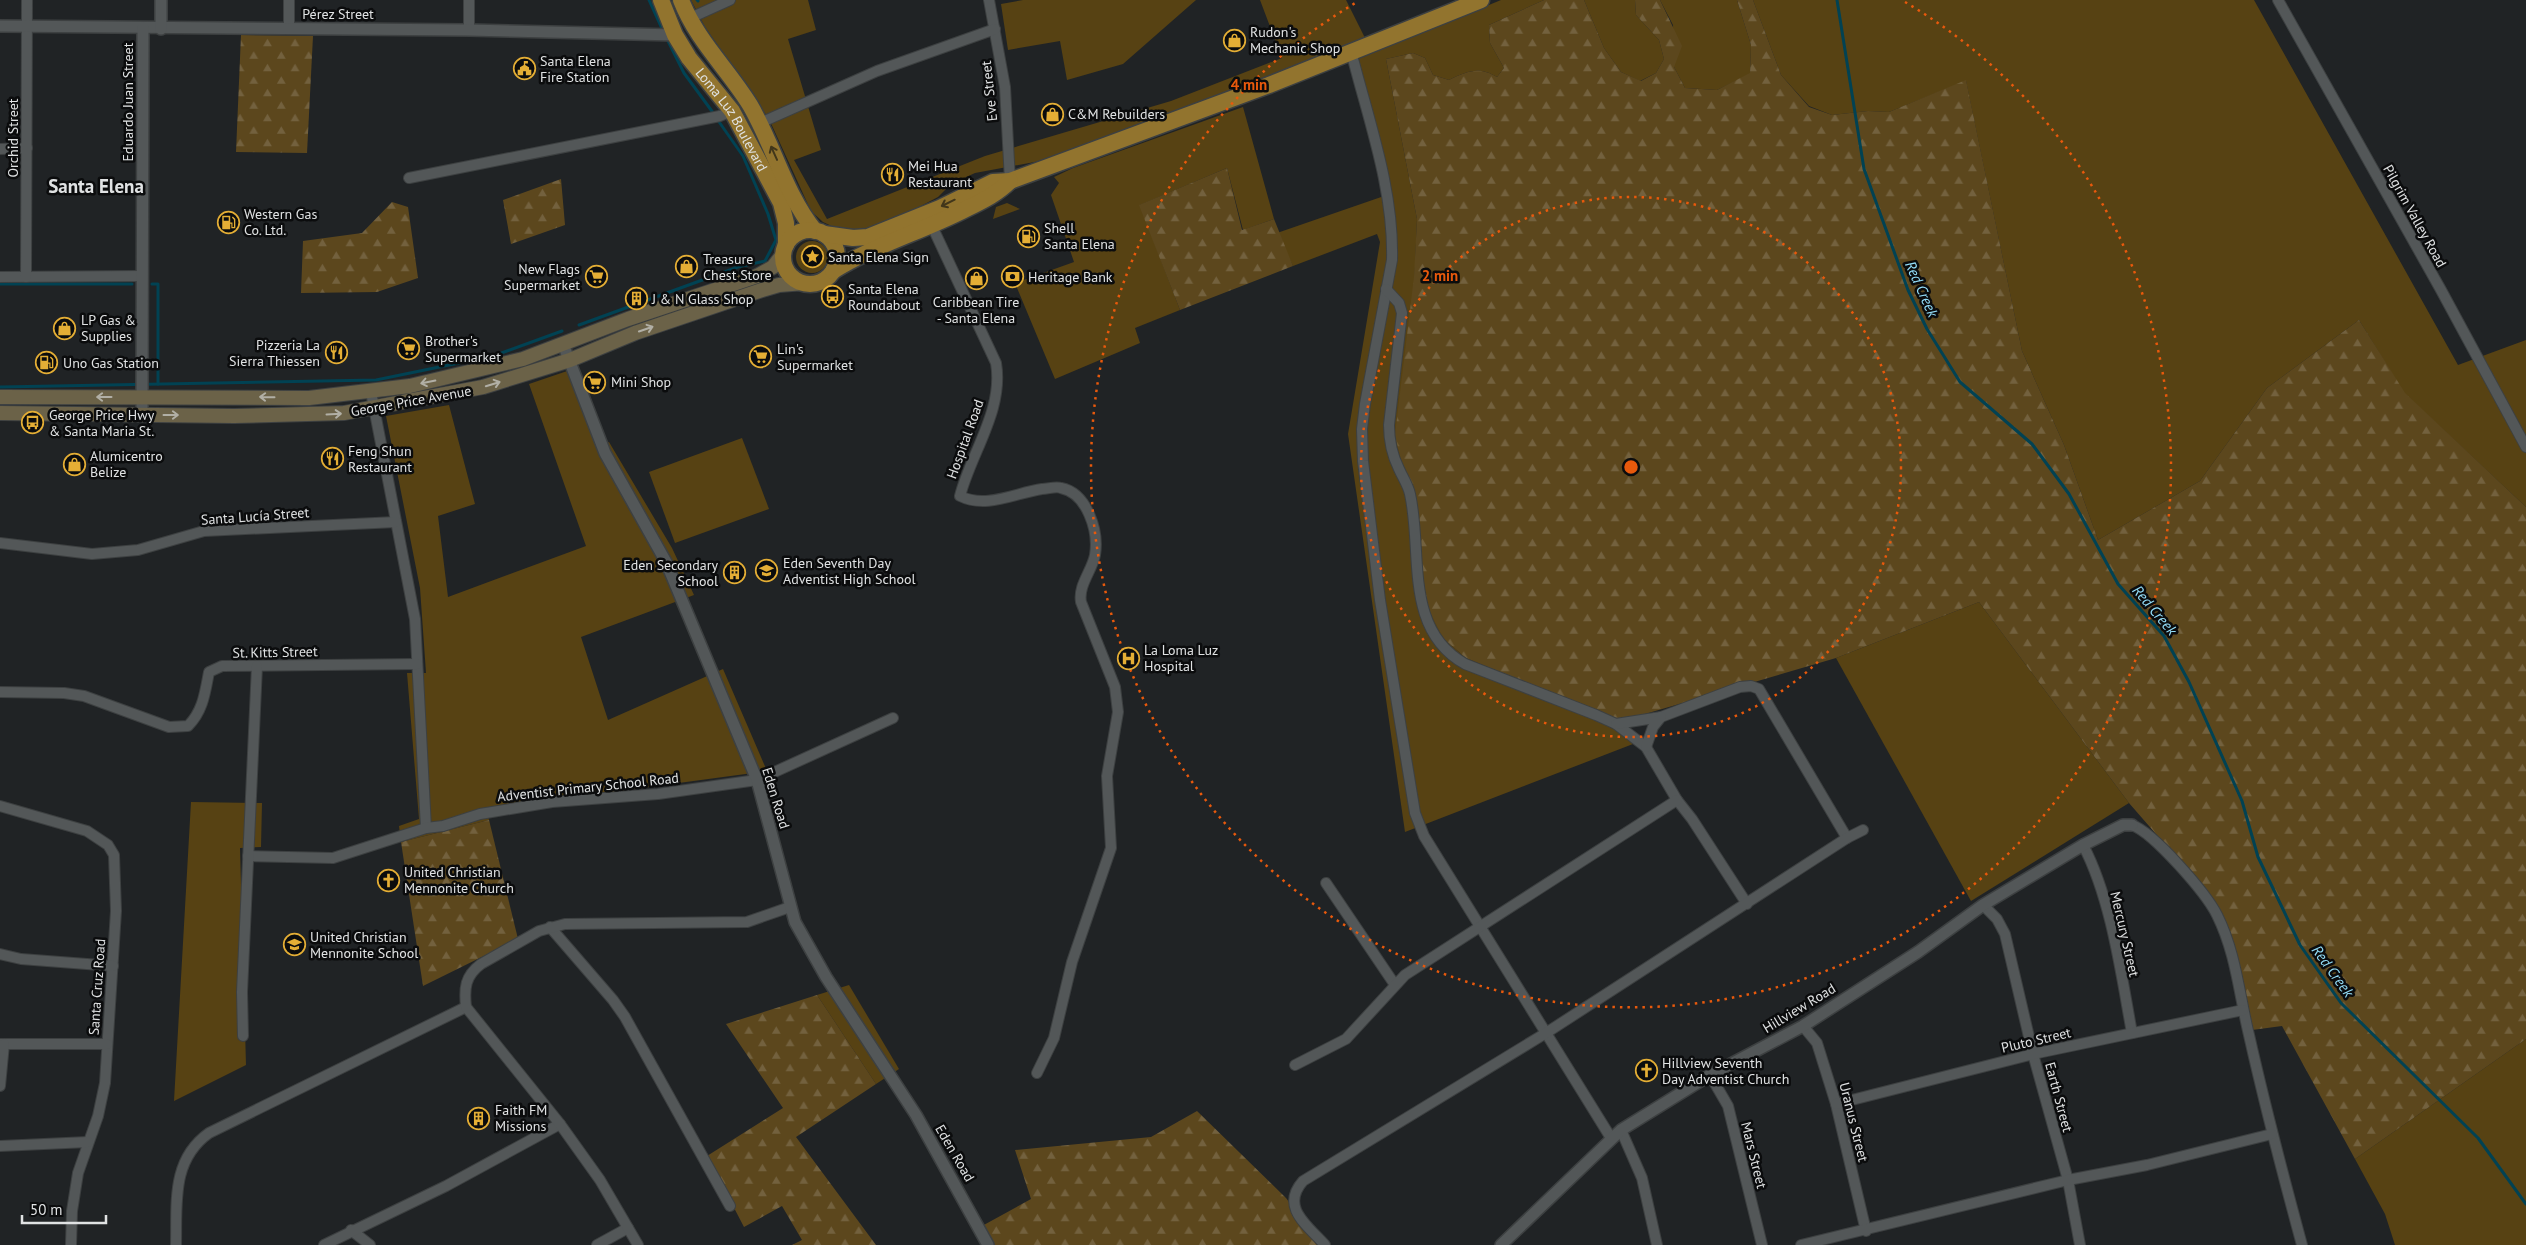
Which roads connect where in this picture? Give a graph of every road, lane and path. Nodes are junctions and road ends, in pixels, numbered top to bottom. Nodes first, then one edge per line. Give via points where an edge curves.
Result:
1 (27, 0) edge
2 (161, 0) edge
3 (289, 0) edge
4 (469, 0) edge
5 (661, 0) edge
6 (681, 0) edge
7 (730, 0) edge
8 (988, 0) edge
9 (1481, 0) edge
10 (2278, 0) edge
11 (688, 19) junction
12 (0, 26) edge
13 (27, 26) junction
14 (144, 28) junction
15 (161, 29) junction
16 (289, 29) junction
17 (995, 29) junction
18 (469, 30) junction
19 (675, 35) junction
20 (1351, 51) junction
21 (732, 111) junction
22 (760, 123) junction
23 (0, 148) edge
24 (27, 148) junction
25 (409, 178) dead end
26 (1010, 181) junction
27 (932, 226) junction
28 (820, 232) junction
29 (785, 249) junction
30 (833, 272) junction
31 (26, 276) junction
32 (142, 276) junction
33 (0, 277) edge
34 (805, 284) junction
35 (1386, 290) junction
36 (563, 344) junction
37 (570, 360) junction
38 (371, 392) junction
39 (0, 397) edge
40 (142, 397) junction
41 (374, 408) junction
42 (0, 414) edge
43 (142, 415) junction
44 (2526, 445) edge
45 (396, 522) junction
46 (0, 543) edge
47 (417, 664) junction
48 (257, 666) junction
49 (0, 692) edge
50 (1661, 717) junction
51 (893, 718) dead end
52 (1616, 724) junction
53 (1646, 747) junction
54 (757, 780) junction
55 (1677, 800) junction
56 (0, 806) edge
57 (2132, 825) joint
58 (426, 828) junction
59 (1863, 830) dead end
60 (1847, 838) junction
61 (2083, 845) junction
62 (248, 856) junction
63 (1326, 883) dead end
64 (1747, 904) junction
65 (1983, 904) junction
66 (790, 907) junction
67 (550, 927) junction
68 (1480, 927) junction
69 (0, 954) edge
70 (113, 966) junction
71 (1395, 984) junction
72 (466, 1007) junction
73 (2243, 1010) junction
74 (1803, 1026) junction
75 (1546, 1033) junction
76 (2132, 1033) junction
77 (243, 1036) dead end
78 (2, 1044) edge
79 (107, 1044) junction
80 (2033, 1054) junction
81 (1295, 1065) dead end
82 (1037, 1073) dead end
83 (1710, 1075) junction
84 (0, 1086) edge
85 (1836, 1104) junction
86 (560, 1124) junction
87 (1621, 1130) junction
88 (2272, 1134) junction
89 (1611, 1138) junction
90 (88, 1142) junction
91 (0, 1146) edge
92 (2068, 1180) junction
93 (730, 1206) dead end
94 (628, 1228) junction
95 (351, 1230) junction
96 (1866, 1231) junction
97 (984, 1243) edge
98 (71, 1245) edge
99 (176, 1245) edge
100 (324, 1245) edge
101 (370, 1245) edge
102 (597, 1245) edge
103 (638, 1245) edge
104 (1325, 1245) edge
105 (1501, 1245) edge
106 (1657, 1245) edge
107 (1762, 1245) edge
108 (1801, 1245) edge
109 (2080, 1245) edge
110 (2302, 1245) edge

1 - 13 street, Orchid Street
2 - 15 street
3 - 16 street
4 - 18 street
5 - 19 highway, Loma Luz Boulevard
6 - 11 highway, Loma Luz Boulevard
7 - 11 street
8 - 17 street, Eve Street
9 - 20 highway
10 - 44 street, Pilgrim Valley Road
11 - 22 highway, Loma Luz Boulevard
12 - 13 street, Pérez Street
13 - 14 street, Pérez Street
13 - 24 street, Orchid Street
14 - 15 street, Pérez Street
14 - 32 street, Eduardo Juan Street
15 - 16 street, Pérez Street
16 - 18 street, Pérez Street
17 - 22 street via 877,71
17 - 26 street, Eve Street via 1005,87
18 - 19 street, Pérez Street
19 - 21 highway, Loma Luz Boulevard via 689,58
20 - 26 highway via 1269,85
20 - 35 street via 1391,217 1392,260
21 - 25 street via 711,118
21 - 29 highway, Loma Luz Boulevard via 784,212
28 -> 22 highway, Loma Luz Boulevard via 793,198
23 - 24 street
24 - 31 street, Orchid Street
26 - 27 highway via 998,193
26 -> 28 highway via 993,182 940,208 868,236 853,238
27 - 30 highway via 861,256
27 - 82 street, Hospital Road via 996,363 998,375 994,403 960,496 983,502 1030,491 1061,488 1078,496 1094,528 1096,548 1081,589 1081,602 1118,700 1108,776 1110,848 1072,962 1054,1038
28 - 29 highway via 795,235
28 - 30 highway via 835,246 837,263
29 - 34 highway via 786,269
29 - 36 main road, George Price Avenue via 773,268 757,276
30 - 34 highway via 821,282
31 - 32 street
31 - 33 street
32 - 40 street, Eduardo Juan Street
37 -> 34 main road, George Price Avenue via 643,330 762,290
35 - 52 street via 1399,304 1402,313 1389,440 1410,496 1421,601 1430,627 1453,657 1465,664
35 - 68 street via 1362,429 1380,600 1415,813 1424,836
36 - 37 street, Eden Road
36 -> 38 main road, George Price Avenue via 470,373
41 -> 37 main road, George Price Avenue via 484,387
37 - 54 street, Eden Road via 605,453 666,562
38 -> 40 main road, George Price Avenue via 309,398
38 - 41 street
40 -> 39 main road, George Price Avenue
40 - 43 street, Eduardo Juan Street
43 -> 41 main road, George Price Avenue via 314,415
41 - 45 street
42 - 43 main road, George Price Avenue
45 - 46 street, Santa Lucía Street via 204,531 138,550 92,554
45 - 47 street via 415,620
47 - 48 street, St. Kitts Street
47 - 58 street
48 - 49 street, St. Kitts Street via 222,666 209,672 203,705 188,726 169,727 84,696
48 - 62 street
50 - 52 street
50 - 53 street via 1653,727
50 - 60 street via 1740,687 1759,689
51 - 54 street, Adventist Primary School Road
52 - 53 street
53 - 55 street
54 - 58 street, Adventist Primary School Road via 658,794 552,802 480,814
54 - 66 street, Eden Road
55 - 64 street
55 - 68 street
56 - 70 street, Santa Cruz Road via 87,831 108,845 116,865
57 - 61 street, Hillview Road via 2123,825
57 - 73 street via 2147,833 2197,886 2216,913 2236,969
58 - 62 street, Adventist Primary School Road via 333,858
59 - 60 street
60 - 64 street
61 - 65 street, Hillview Road
61 - 76 street, Mercury Street via 2097,875 2118,958
62 - 77 street
63 - 71 street
64 - 75 street
65 - 74 street, Hillview Road via 1918,952
65 - 80 street, Earth Street via 2005,934
66 - 67 street via 747,922 581,923
66 - 97 street, Eden Road via 801,934 826,977 916,1115
67 - 72 street via 471,971 464,992
67 - 93 street via 625,1017
68 - 71 street
68 - 75 street
69 - 70 street via 21,959
70 - 79 street, Santa Cruz Road
71 - 81 street via 1346,1039
72 - 86 street
72 - 99 street via 199,1140 181,1169
73 - 76 street, Pluto Street
73 - 88 street
74 - 83 street, Hillview Road
74 - 85 street, Uranus Street via 1816,1043
75 - 89 street
75 - 104 street via 1303,1181 1293,1198 1294,1207
76 - 80 street, Pluto Street
78 - 79 street
78 - 84 street
79 - 90 street, Santa Cruz Road via 102,1099
80 - 85 street, Pluto Street
80 - 92 street, Earth Street
83 - 87 street, Hillview Road
83 - 107 street, Mars Street via 1728,1106
85 - 96 street, Uranus Street
86 - 94 street via 600,1180
86 - 95 street via 446,1186
87 - 89 street, Hillview Road
87 - 106 street via 1642,1178
88 - 92 street via 2147,1165
88 - 110 street
89 - 105 street, Hillview Road
90 - 91 street
90 - 98 street, Santa Cruz Road via 74,1193
92 - 96 street
92 - 109 street, Earth Street
94 - 102 street
94 - 103 street
95 - 100 street
95 - 101 street
96 - 108 street

